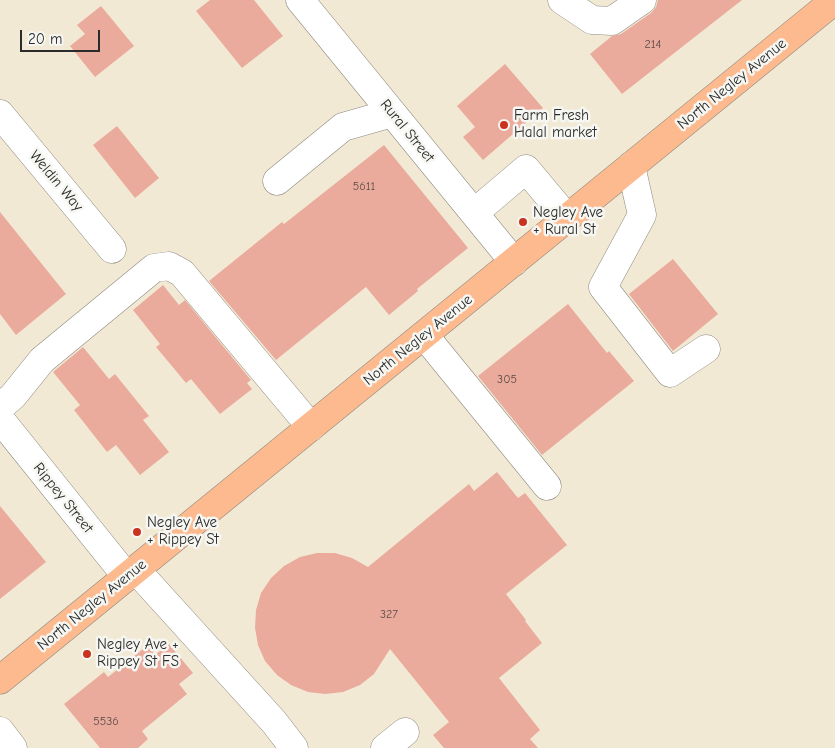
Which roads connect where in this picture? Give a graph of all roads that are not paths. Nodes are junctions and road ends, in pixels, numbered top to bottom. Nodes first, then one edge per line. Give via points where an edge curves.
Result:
1 (300, 0) edge
2 (562, 0) edge
3 (642, 0) edge
4 (835, 0) edge
5 (392, 113) junction
6 (0, 114) edge
7 (631, 166) junction
8 (277, 181) dead end
9 (474, 212) junction
10 (567, 218) junction
11 (112, 249) dead end
12 (514, 262) junction
13 (424, 335) junction
14 (706, 349) dead end
15 (0, 407) edge
16 (0, 419) edge
17 (311, 427) junction
18 (547, 486) dead end
19 (131, 573) junction
20 (0, 680) edge
21 (0, 731) edge
22 (13, 748) edge
23 (294, 748) edge

1 - 5 street, Rural Street
2 - 3 street via 592,20 612,20
4 - 7 main road, North Negley Avenue
5 - 8 street via 343,127
5 - 9 street, Rural Street
6 - 11 street, Weldin Way
7 - 10 main road, North Negley Avenue
7 - 14 street via 642,215 603,287 670,373
9 - 10 street via 526,169
9 - 12 street, Rural Street
10 - 12 main road, North Negley Avenue
12 - 13 main road, North Negley Avenue
13 - 17 main road, North Negley Avenue
13 - 18 street
15 - 17 street via 42,360 154,268 169,266 182,273
16 - 19 street, Rippey Street
17 - 19 main road, North Negley Avenue
19 - 20 main road, North Negley Avenue
19 - 23 street, Rippey Street via 274,722
21 - 22 street

